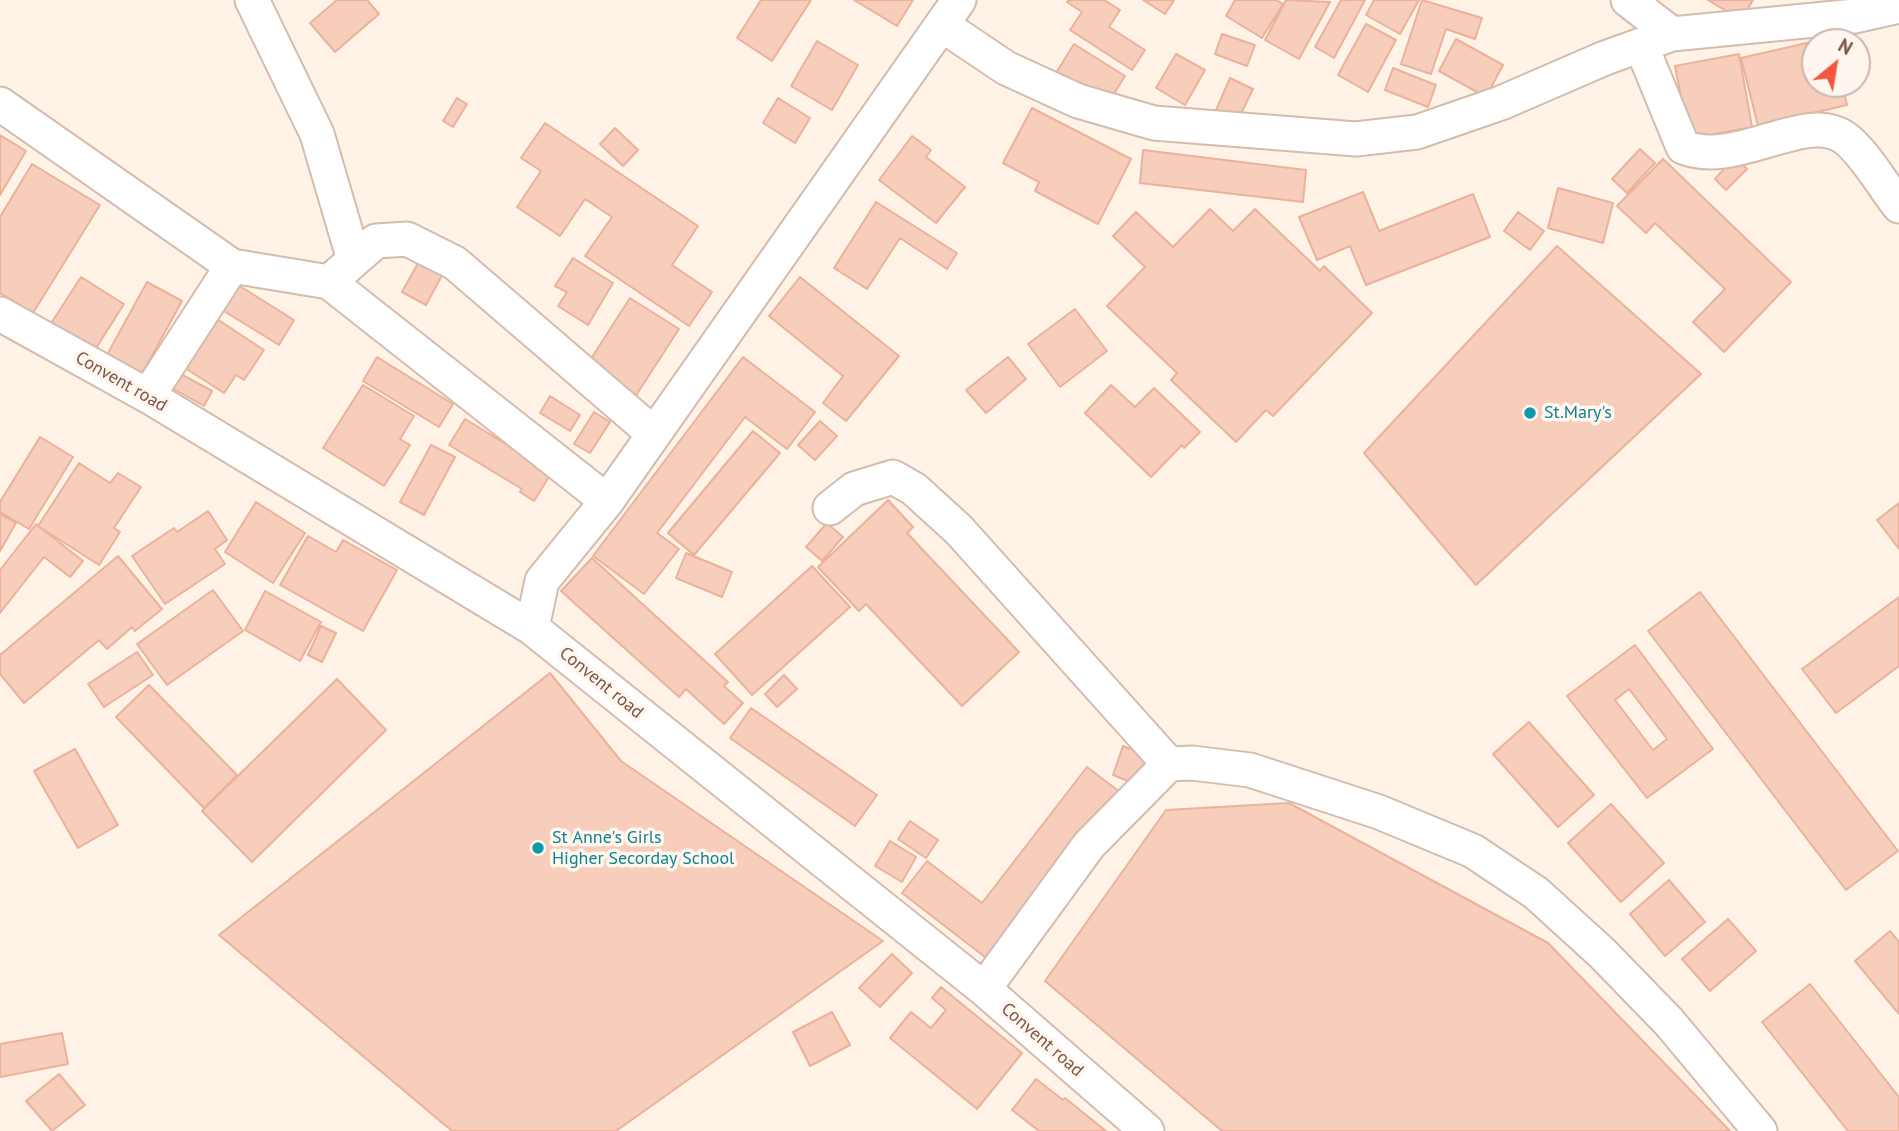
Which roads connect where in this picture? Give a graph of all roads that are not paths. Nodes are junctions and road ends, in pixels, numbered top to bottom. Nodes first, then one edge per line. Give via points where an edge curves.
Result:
1 (252, 0) edge
2 (1628, 0) edge
3 (1899, 6) edge
4 (951, 12) edge
5 (1672, 34) junction
6 (1641, 45) junction
7 (0, 104) edge
8 (1899, 206) edge
9 (354, 260) junction
10 (232, 266) junction
11 (329, 282) junction
12 (0, 314) edge
13 (148, 397) junction
14 (654, 434) junction
15 (607, 500) junction
16 (830, 508) dead end
17 (532, 628) junction
18 (1169, 764) junction
19 (984, 989) junction
20 (1147, 1131) edge
21 (1760, 1131) edge

1 - 9 street via 317,134
2 - 5 street
3 - 5 street via 1842,18
4 - 6 street via 1006,68 1078,101 1154,123 1356,139 1417,132
4 - 14 street
5 - 6 street
6 - 8 street via 1683,147 1700,154 1725,153 1816,128 1834,132 1847,139
7 - 10 street
9 - 11 street
9 - 14 street via 376,240 407,239 455,263
10 - 11 street
10 - 13 street
11 - 15 street
12 - 13 street, Convent road
13 - 17 street, Convent road
14 - 15 street
15 - 17 street via 542,581
16 - 18 street via 854,489 893,477 914,489 960,530
17 - 19 street, Convent road
18 - 19 street via 1089,845
18 - 21 street via 1250,770 1379,812 1473,851 1536,893 1602,953 1669,1022
19 - 20 street, Convent road

